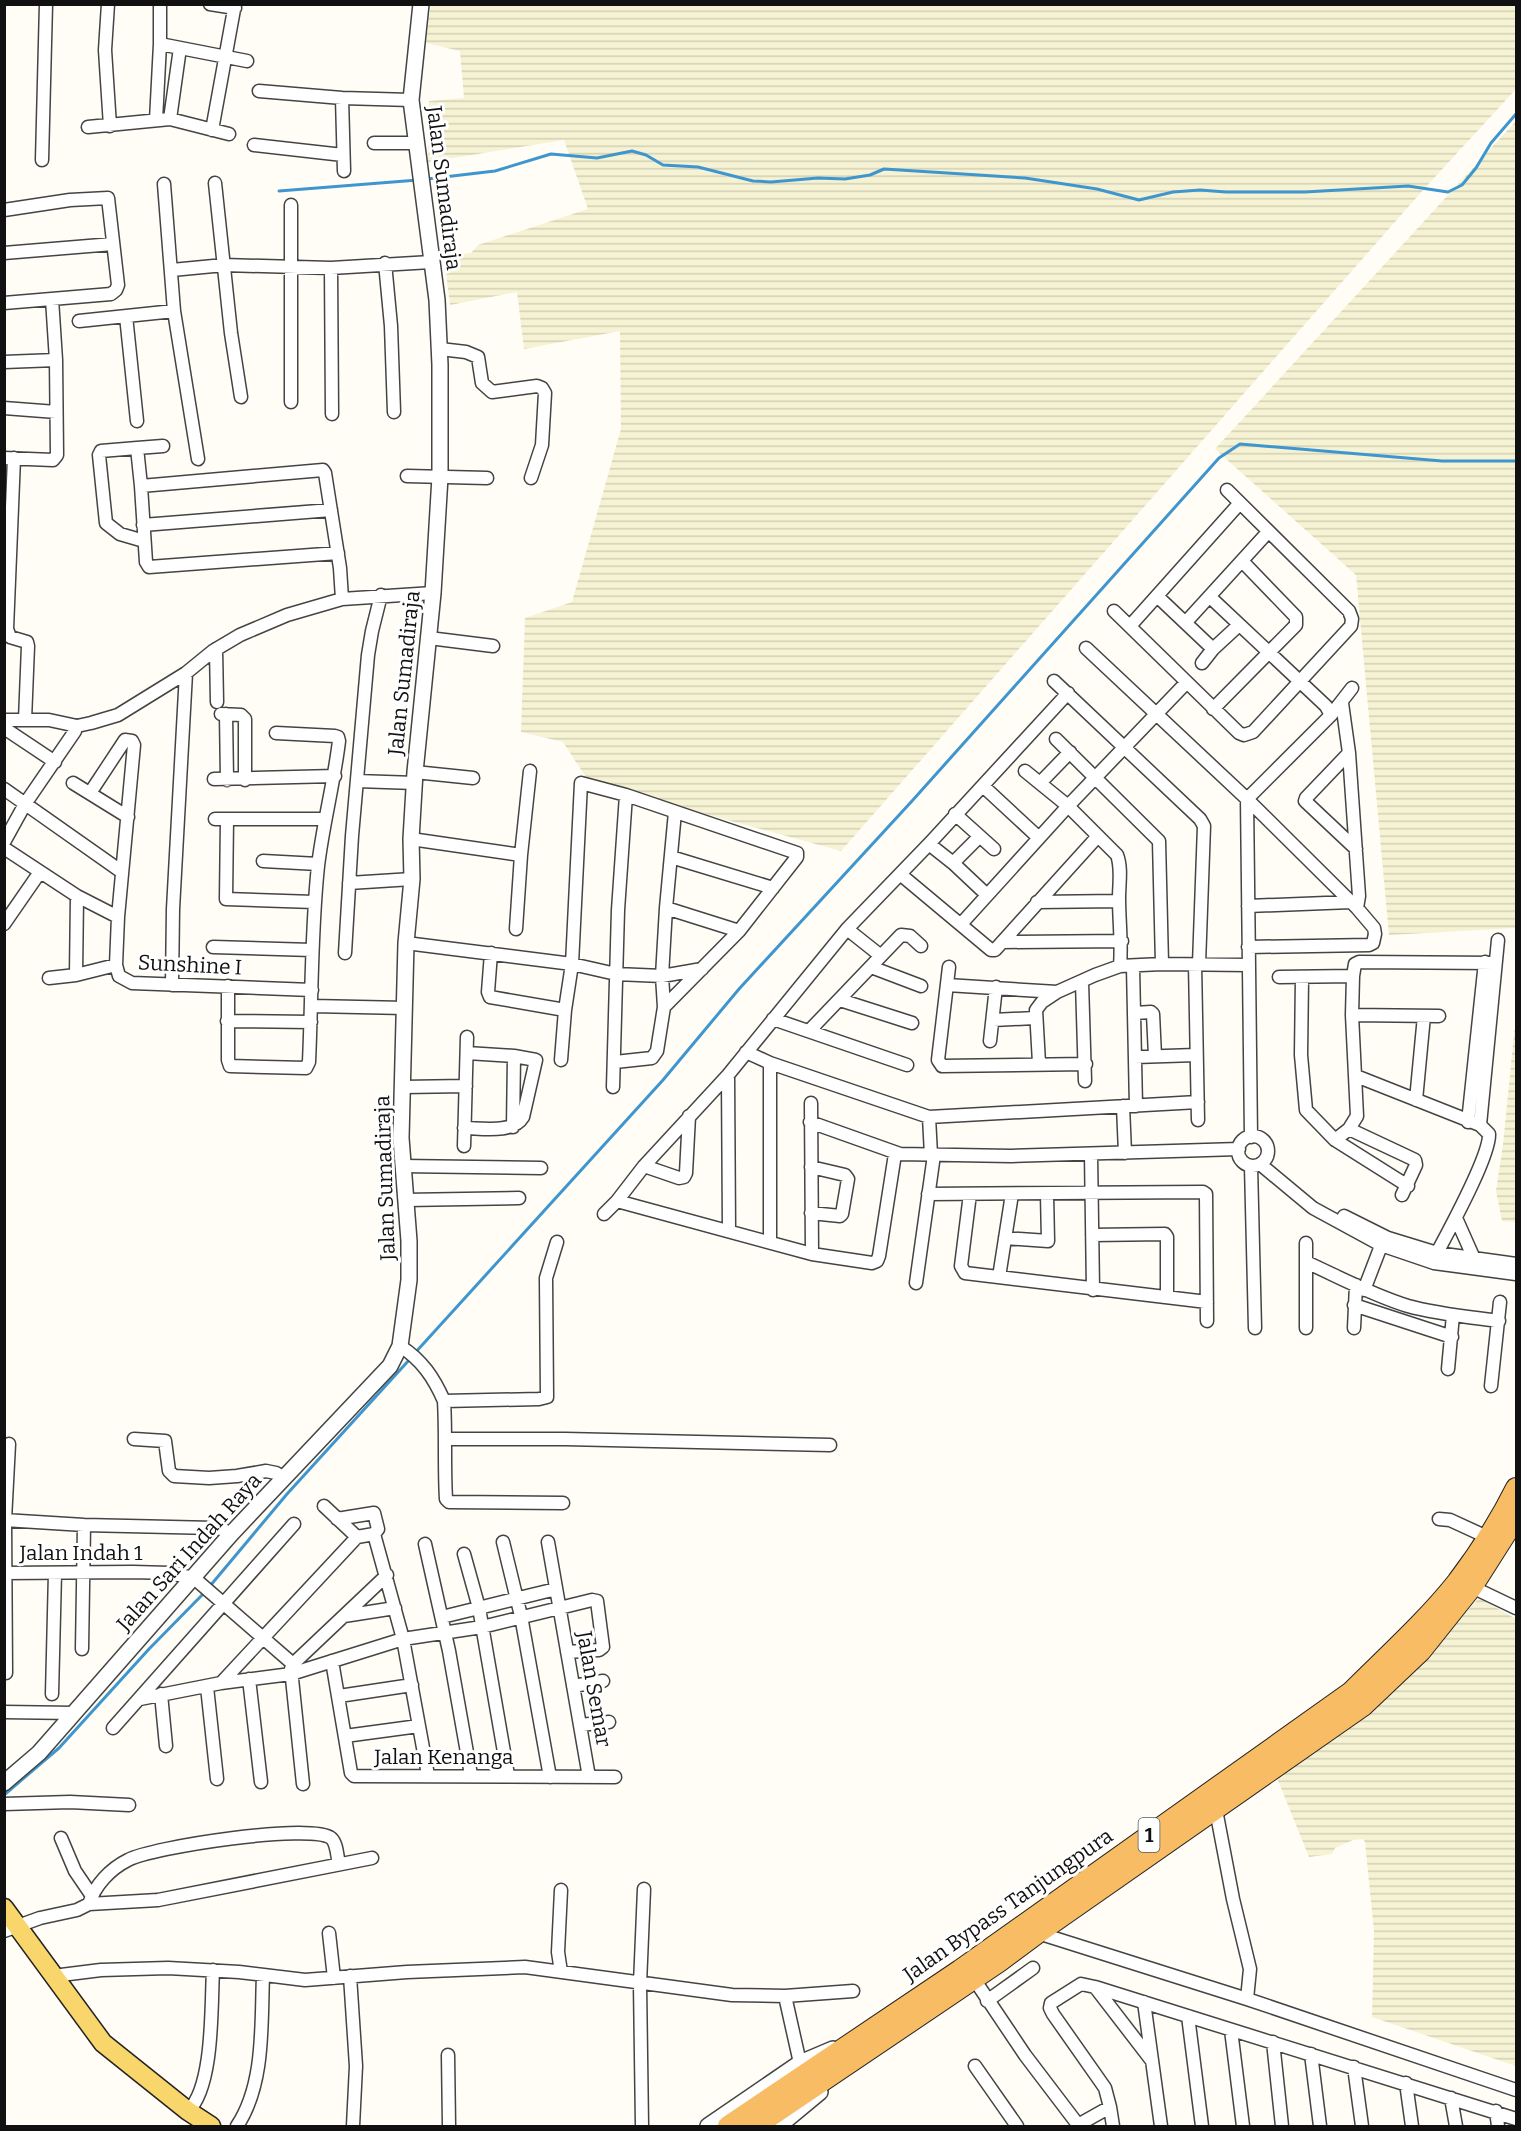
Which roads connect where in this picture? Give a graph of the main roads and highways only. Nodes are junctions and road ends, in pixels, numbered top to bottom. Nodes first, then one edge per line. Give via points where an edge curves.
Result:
1 (1516, 1488) edge
2 (1516, 1518) edge
3 (4, 1908) edge
4 (11, 1928) edge
5 (864, 2045) junction
6 (211, 2127) edge
7 (728, 2127) edge
8 (756, 2127) edge

1 - 5 highway, Jalan Bypass Tanjungpura / 1 via 1456,1582 1351,1692 960,1970
2 - 5 highway, Jalan Bypass Tanjungpura / 1 via 1472,1587 1421,1651 1363,1707 974,1979
3 - 4 main road
4 - 6 main road via 103,2043
5 - 7 highway, Jalan Bypass Tanjungpura / 1
5 - 8 highway, Jalan Bypass Tanjungpura / 1

